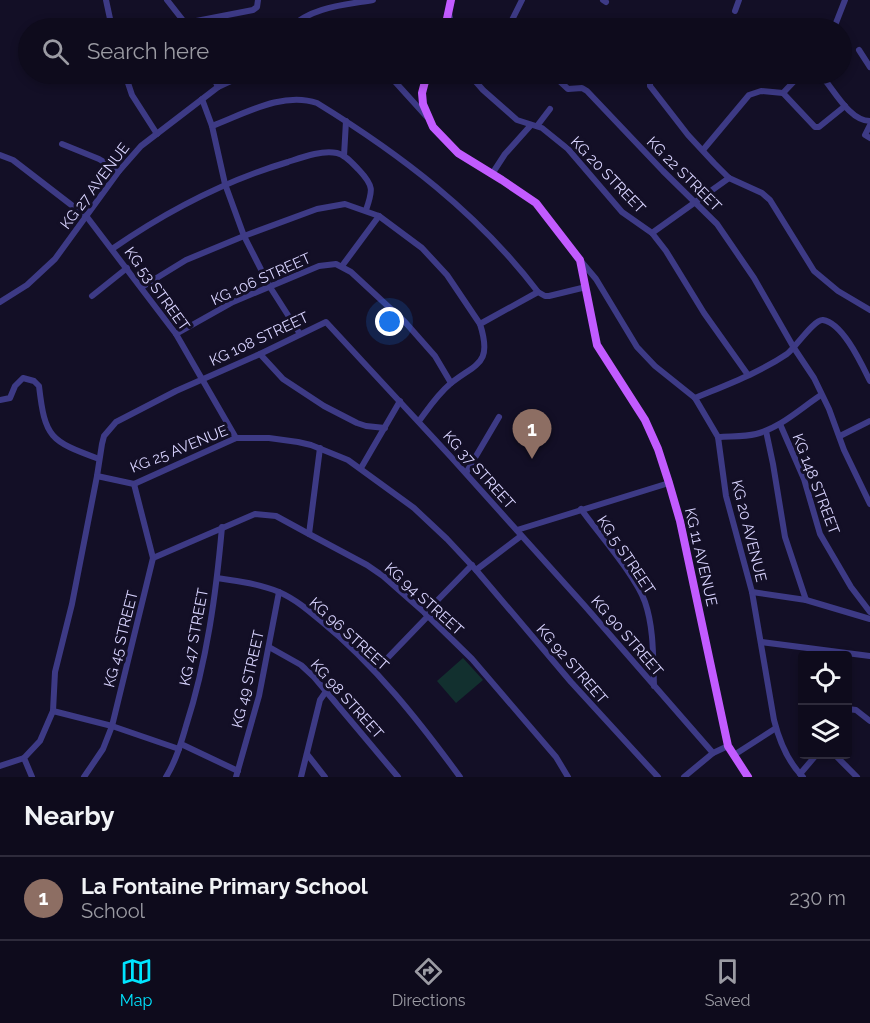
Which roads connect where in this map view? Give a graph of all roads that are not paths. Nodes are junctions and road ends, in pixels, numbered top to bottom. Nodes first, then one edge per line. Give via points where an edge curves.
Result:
1 (106, 0) edge
2 (167, 0) edge
3 (258, 0) edge
4 (373, 0) edge
5 (451, 0) edge
6 (522, 0) edge
7 (739, 0) edge
8 (846, 0) edge
9 (735, 11) dead end
10 (449, 12) junction
11 (110, 18) edge
12 (182, 18) edge
13 (220, 18) edge
14 (304, 18) edge
15 (448, 18) edge
16 (450, 18) edge
17 (513, 18) edge
18 (838, 18) edge
19 (859, 50) dead end
20 (870, 67) edge
21 (128, 84) edge
22 (217, 84) edge
23 (224, 84) edge
24 (397, 84) edge
25 (424, 84) edge
26 (478, 84) edge
27 (563, 84) edge
28 (650, 84) edge
29 (792, 84) edge
30 (828, 84) edge
31 (218, 87) junction
32 (783, 93) junction
33 (202, 99) junction
34 (845, 106) junction
35 (550, 110) dead end
36 (427, 116) junction
37 (346, 121) junction
38 (870, 123) edge
39 (534, 125) junction
40 (212, 126) junction
41 (157, 134) junction
42 (870, 138) edge
43 (62, 144) dead end
44 (703, 150) junction
45 (0, 154) edge
46 (345, 156) junction
47 (119, 171) junction
48 (492, 174) junction
49 (729, 177) junction
50 (225, 184) junction
51 (697, 202) junction
52 (366, 210) junction
53 (379, 216) junction
54 (87, 217) junction
55 (652, 233) junction
56 (244, 236) junction
57 (112, 249) junction
58 (580, 260) junction
59 (342, 266) junction
60 (127, 268) junction
61 (142, 287) junction
62 (270, 287) junction
63 (586, 287) junction
64 (538, 292) junction
65 (92, 296) dead end
66 (0, 302) edge
67 (870, 310) edge
68 (480, 324) junction
69 (176, 334) junction
70 (300, 334) junction
71 (794, 348) junction
72 (260, 354) junction
73 (748, 375) junction
74 (202, 379) junction
75 (870, 381) edge
76 (451, 383) junction
77 (821, 395) junction
78 (695, 398) junction
79 (0, 400) edge
80 (400, 401) junction
81 (500, 417) dead end
82 (419, 421) junction
83 (870, 422) edge
84 (780, 424) junction
85 (385, 428) junction
86 (766, 431) junction
87 (840, 436) junction
88 (718, 437) junction
89 (236, 438) junction
90 (320, 448) junction
91 (99, 459) junction
92 (361, 468) junction
93 (466, 473) junction
94 (97, 476) junction
95 (669, 483) junction
96 (134, 484) junction
97 (870, 504) edge
98 (581, 509) junction
99 (222, 527) junction
100 (519, 533) junction
101 (309, 534) junction
102 (153, 558) junction
103 (474, 568) junction
104 (217, 578) junction
105 (279, 592) junction
106 (752, 592) junction
107 (806, 600) junction
108 (870, 612) edge
109 (427, 615) junction
110 (870, 619) edge
111 (761, 642) junction
112 (269, 647) junction
113 (820, 651) edge
114 (852, 654) edge
115 (870, 656) edge
116 (376, 670) junction
117 (654, 687) junction
118 (327, 690) junction
119 (852, 710) edge
120 (53, 711) junction
121 (870, 721) edge
122 (112, 726) junction
123 (776, 728) junction
124 (180, 746) junction
125 (728, 746) junction
126 (713, 753) junction
127 (307, 754) junction
128 (734, 755) junction
129 (24, 758) junction
130 (813, 759) edge
131 (839, 759) edge
132 (0, 766) edge
133 (237, 774) edge
134 (801, 775) edge
135 (32, 777) edge
136 (84, 777) edge
137 (166, 777) edge
138 (301, 777) edge
139 (325, 777) edge
140 (398, 777) edge
141 (460, 777) edge
142 (568, 777) edge
143 (658, 777) edge
144 (684, 777) edge
145 (748, 777) edge
146 (857, 777) edge

1 - 11 street
2 - 12 street
3 - 13 street via 253,10
4 - 14 street
5 - 10 main road
6 - 17 street
7 - 9 street
8 - 18 street
10 - 15 main road
10 - 16 street
19 - 20 street
21 - 41 street
22 - 31 street
23 - 31 street, KG 27 AVENUE
24 - 36 street
25 - 36 main road via 422,93
26 - 39 street, KG 20 STREET via 517,120
27 - 51 street, KG 22 STREET via 568,89 587,91
28 - 44 street
29 - 32 street
30 - 34 street
31 - 33 street, KG 27 AVENUE
32 - 34 street via 817,128
32 - 44 street via 761,91 749,95
33 - 40 street
33 - 41 street, KG 27 AVENUE
34 - 38 street via 857,118
35 - 39 street
36 - 48 main road via 433,128 458,153
37 - 40 street via 317,103 293,99
37 - 46 street
37 - 64 street via 473,218
38 - 42 street via 864,135
39 - 48 street via 505,154
39 - 55 street, KG 20 STREET via 568,149 622,212
40 - 50 street
41 - 47 street, KG 27 AVENUE
43 - 47 street
44 - 49 street
45 - 54 street, KG 53 STREET
46 - 50 street via 328,153 297,159
46 - 52 street via 372,187
47 - 54 street, KG 27 AVENUE
48 - 58 main road via 536,203
49 - 51 street
49 - 67 street via 770,200 814,271
50 - 56 street
50 - 57 street via 173,210
51 - 55 street
51 - 71 street, KG 22 STREET via 754,278
52 - 53 street
52 - 56 street via 337,204
53 - 59 street
53 - 68 street via 437,263
54 - 57 street, KG 53 STREET
54 - 66 street, KG 27 AVENUE via 42,272
55 - 73 street, KG 20 STREET
56 - 61 street via 186,260
56 - 62 street
57 - 60 street, KG 53 STREET
58 - 63 main road, KG 11 AVENUE
58 - 78 street, KG 20 AVENUE via 637,347
59 - 62 street, KG 106 STREET via 319,266
59 - 76 street via 420,337
60 - 61 street, KG 53 STREET
60 - 65 street
61 - 69 street, KG 53 STREET
62 - 69 street, KG 106 STREET
62 - 70 street
63 - 64 street via 549,296
63 - 95 main road, KG 11 AVENUE via 595,338 645,420
64 - 68 street
68 - 76 street via 486,346 481,360
69 - 74 street, KG 53 STREET
70 - 72 street, KG 108 STREET
70 - 80 street, KG 108 STREET via 326,322
71 - 73 street
71 - 75 street via 818,321 825,321 851,343
71 - 77 street, KG 22 STREET
72 - 74 street, KG 108 STREET
72 - 85 street via 283,379 324,406 357,423
73 - 78 street
74 - 89 street, KG 53 STREET
74 - 91 street, KG 108 STREET via 116,422 104,436
76 - 82 street
77 - 84 street
77 - 87 street, KG 22 STREET
78 - 88 street, KG 20 AVENUE
79 - 91 street via 10,398 23,378 34,381 39,386 44,422 51,434 70,448
80 - 82 street
80 - 85 street
81 - 93 street
82 - 93 street, KG 37 STREET
83 - 87 street
84 - 86 street
84 - 108 street, KG 148 STREET via 804,478 820,534
85 - 92 street
86 - 88 street
86 - 107 street via 785,537
87 - 97 street, KG 22 STREET
88 - 106 street, KG 20 AVENUE via 730,516
89 - 90 street, KG 25 AVENUE via 288,440
89 - 96 street, KG 25 AVENUE
90 - 92 street, KG 25 AVENUE
90 - 101 street
91 - 94 street, KG 108 STREET
92 - 103 street, KG 92 STREET via 430,521
93 - 100 street, KG 37 STREET
94 - 96 street, KG 25 AVENUE
94 - 120 street via 56,672
95 - 98 street, KG 5 STREET
95 - 125 main road, KG 11 AVENUE
96 - 102 street
98 - 100 street, KG 5 STREET
98 - 117 street, KG 5 STREET via 628,572 645,602 651,630
99 - 101 street, KG 94 STREET via 255,514 266,514
99 - 102 street, KG 94 STREET
99 - 104 street, KG 47 STREET
100 - 103 street, KG 5 STREET
100 - 117 street, KG 90 STREET
101 - 109 street, KG 94 STREET via 375,571
102 - 122 street, KG 45 STREET
103 - 109 street, KG 5 STREET
103 - 143 street, KG 92 STREET
104 - 105 street, KG 96 STREET
104 - 124 street, KG 47 STREET via 201,674
105 - 112 street, KG 49 STREET
105 - 116 street, KG 96 STREET via 327,626
106 - 107 street
106 - 111 street, KG 20 AVENUE
107 - 110 street
109 - 116 street, KG 5 STREET
109 - 142 street, KG 94 STREET via 479,668 552,752
111 - 113 street
111 - 123 street, KG 20 AVENUE
112 - 118 street, KG 98 STREET via 301,665
112 - 133 street, KG 49 STREET
114 - 115 street
116 - 141 street, KG 96 STREET
117 - 126 street, KG 90 STREET
118 - 127 street via 320,700
118 - 140 street, KG 98 STREET
119 - 121 street
120 - 122 street
120 - 129 street via 40,741
122 - 124 street
122 - 136 street, KG 45 STREET via 103,749
123 - 128 street
123 - 134 street, KG 20 AVENUE
124 - 133 street
124 - 137 street, KG 47 STREET
125 - 126 street
125 - 128 main road, KG 11 AVENUE
126 - 144 street
127 - 138 street
127 - 139 street
128 - 145 main road, KG 11 AVENUE
129 - 132 street
129 - 135 street
130 - 134 street
131 - 146 street

